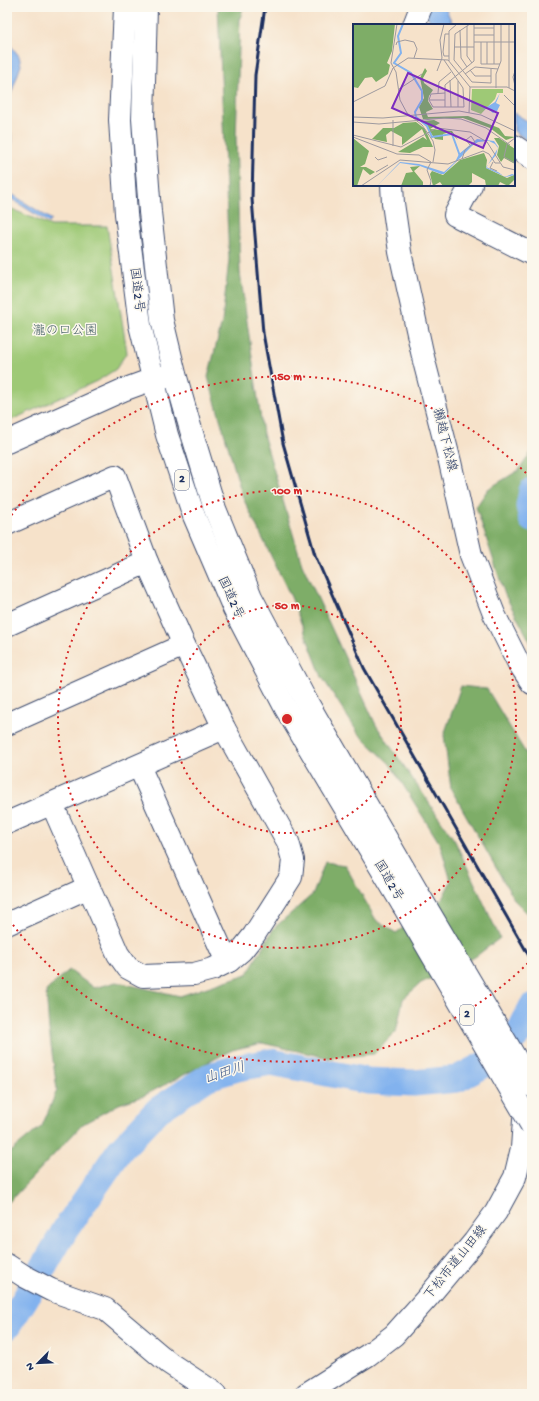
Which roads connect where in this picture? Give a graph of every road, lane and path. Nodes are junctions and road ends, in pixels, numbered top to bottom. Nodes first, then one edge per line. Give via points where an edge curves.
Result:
1 (124, 7) edge
2 (146, 7) edge
3 (515, 147) edge
4 (532, 158) edge
5 (392, 186) edge
6 (470, 186) edge
7 (532, 254) edge
8 (175, 374) junction
9 (153, 379) junction
10 (7, 442) edge
11 (7, 524) edge
12 (147, 562) junction
13 (7, 625) edge
14 (184, 645) junction
15 (532, 683) edge
16 (7, 724) edge
17 (224, 728) junction
18 (139, 766) junction
19 (52, 804) junction
20 (7, 823) edge
21 (89, 887) junction
22 (411, 900) junction
23 (7, 924) edge
24 (228, 961) junction
25 (532, 1083) edge
26 (532, 1086) edge
27 (532, 1126) edge
28 (24, 1276) edge
29 (216, 1394) edge
30 (306, 1394) edge

1 - 9 main road, 国道2号 / 2 via 120,120 126,214 140,325
2 - 8 main road, 国道2号 / 2 via 143,119 150,212 162,320
3 - 4 main road
5 - 15 main road, 獺越下松線 via 400,252 471,555 494,614 518,662
6 - 7 main road via 455,215
8 - 9 main road
8 - 22 main road, 国道2号 / 2 via 216,509 251,597
9 - 10 main road
9 - 22 main road, 国道2号 / 2 via 167,435 194,516 234,609 285,707
11 - 12 main road via 115,476
12 - 13 main road
12 - 14 main road
14 - 16 main road
14 - 17 main road
17 - 18 main road
17 - 24 main road via 288,842 293,860 290,877 254,935 242,950
18 - 19 main road
18 - 24 main road
19 - 20 main road
19 - 21 main road
21 - 23 main road
21 - 24 main road via 118,954 128,968 143,976 194,974 213,969
22 - 26 main road, 国道2号 / 2, bridge
22 - 27 main road, 国道2号 / 2, bridge
25 - 30 main road, 下松市道山田線 via 515,1177 496,1212 474,1242 394,1335 368,1355
28 - 29 main road via 51,1290 105,1309 169,1363

